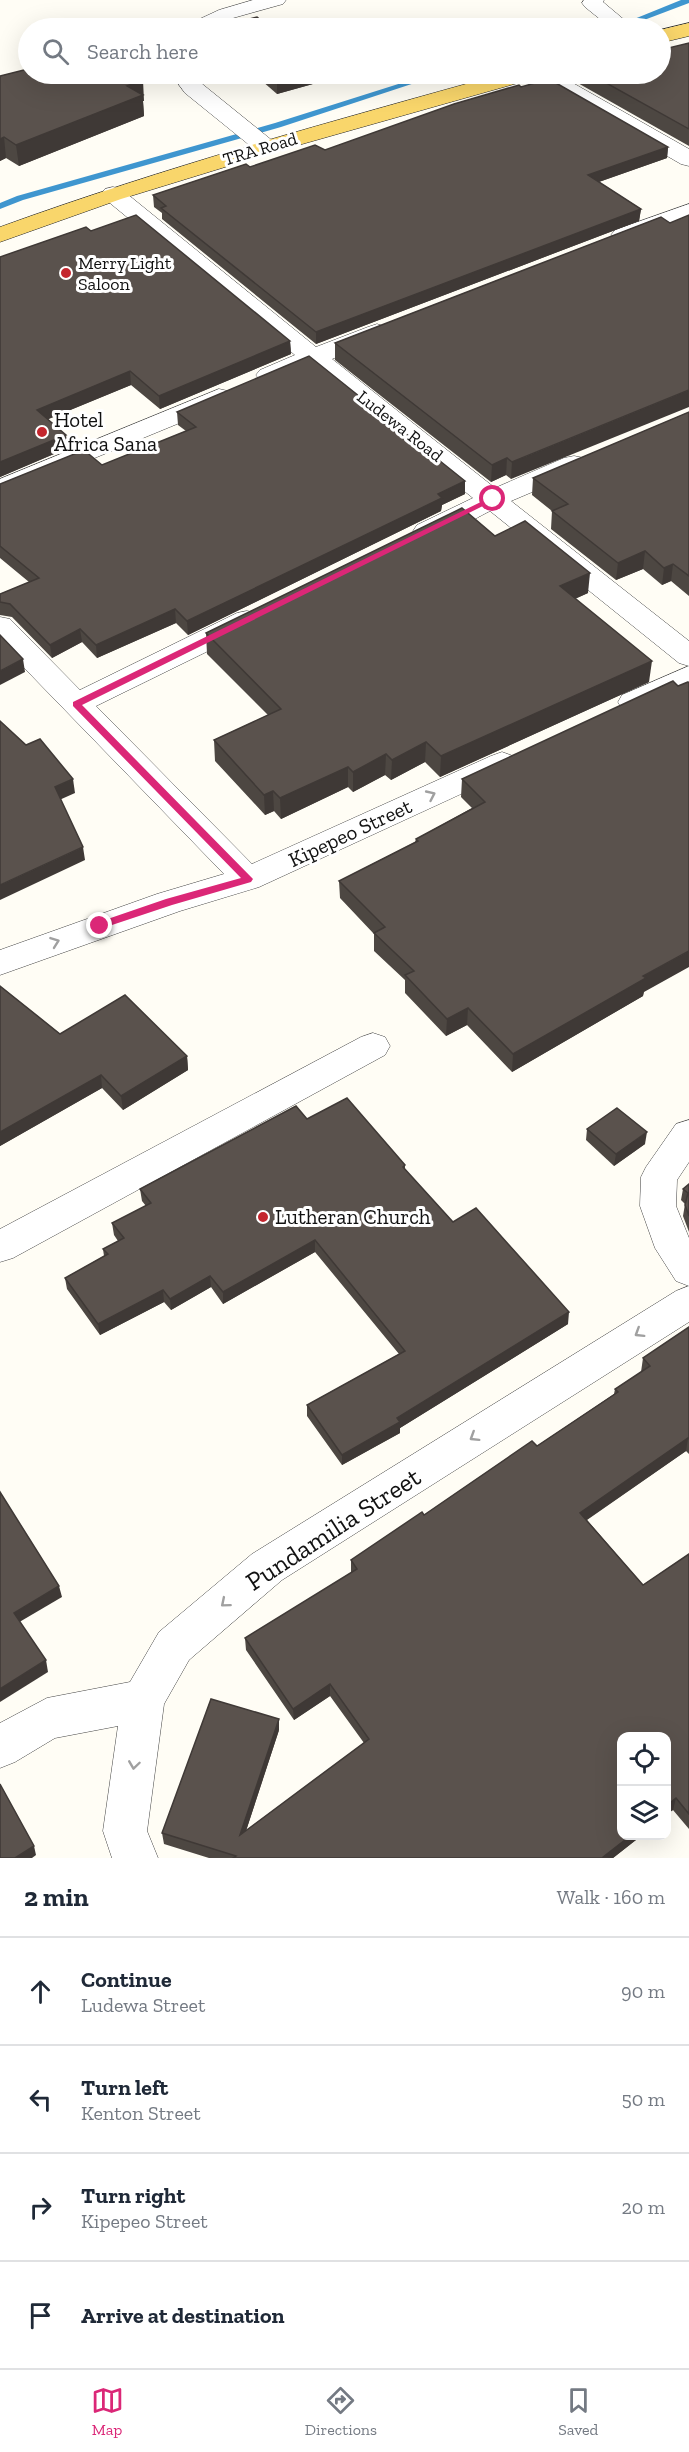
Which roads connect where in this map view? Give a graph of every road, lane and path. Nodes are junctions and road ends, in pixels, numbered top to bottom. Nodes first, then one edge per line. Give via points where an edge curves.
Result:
1 (276, 0) edge
2 (594, 0) edge
3 (217, 18) edge
4 (611, 18) edge
5 (689, 29) edge
6 (671, 34) edge
7 (190, 84) edge
8 (489, 84) edge
9 (559, 84) edge
10 (266, 147) junction
11 (689, 159) edge
12 (113, 194) junction
13 (689, 211) edge
14 (0, 235) edge
15 (603, 243) edge
16 (401, 322) edge
17 (313, 357) junction
18 (602, 453) edge
19 (0, 489) edge
20 (493, 499) junction
21 (407, 541) edge
22 (268, 609) edge
23 (0, 626) edge
24 (689, 656) edge
25 (689, 676) edge
26 (76, 704) junction
27 (603, 715) edge
28 (529, 750) edge
29 (248, 879) junction
30 (0, 963) edge
31 (373, 1046) dead end
32 (689, 1134) edge
33 (0, 1247) edge
34 (689, 1270) edge
35 (689, 1302) edge
36 (142, 1700) junction
37 (0, 1747) edge
38 (135, 1858) edge

1 - 3 street
2 - 4 street via 592,3
5 - 6 main road
7 - 10 street
8 - 10 main road, TRA Road
9 - 11 street
10 - 12 main road, TRA Road
12 - 14 main road, TRA Road
12 - 17 street, Ludewa Road
13 - 15 street
16 - 17 street
17 - 19 street
17 - 20 street, Ludewa Road
18 - 20 street
20 - 21 street
20 - 24 street, Ludewa Road
22 - 26 street
23 - 26 street
25 - 27 street
26 - 29 street
29 -> 28 street, Kipepeo Street
30 -> 29 street, Kipepeo Street via 169,902
31 - 33 street
32 - 34 street via 659,1177 658,1196 668,1237
35 -> 36 street, Pundamilia Street via 267,1567 174,1646
36 - 37 street via 47,1719
36 -> 38 street, Pundamilia Street via 125,1831

